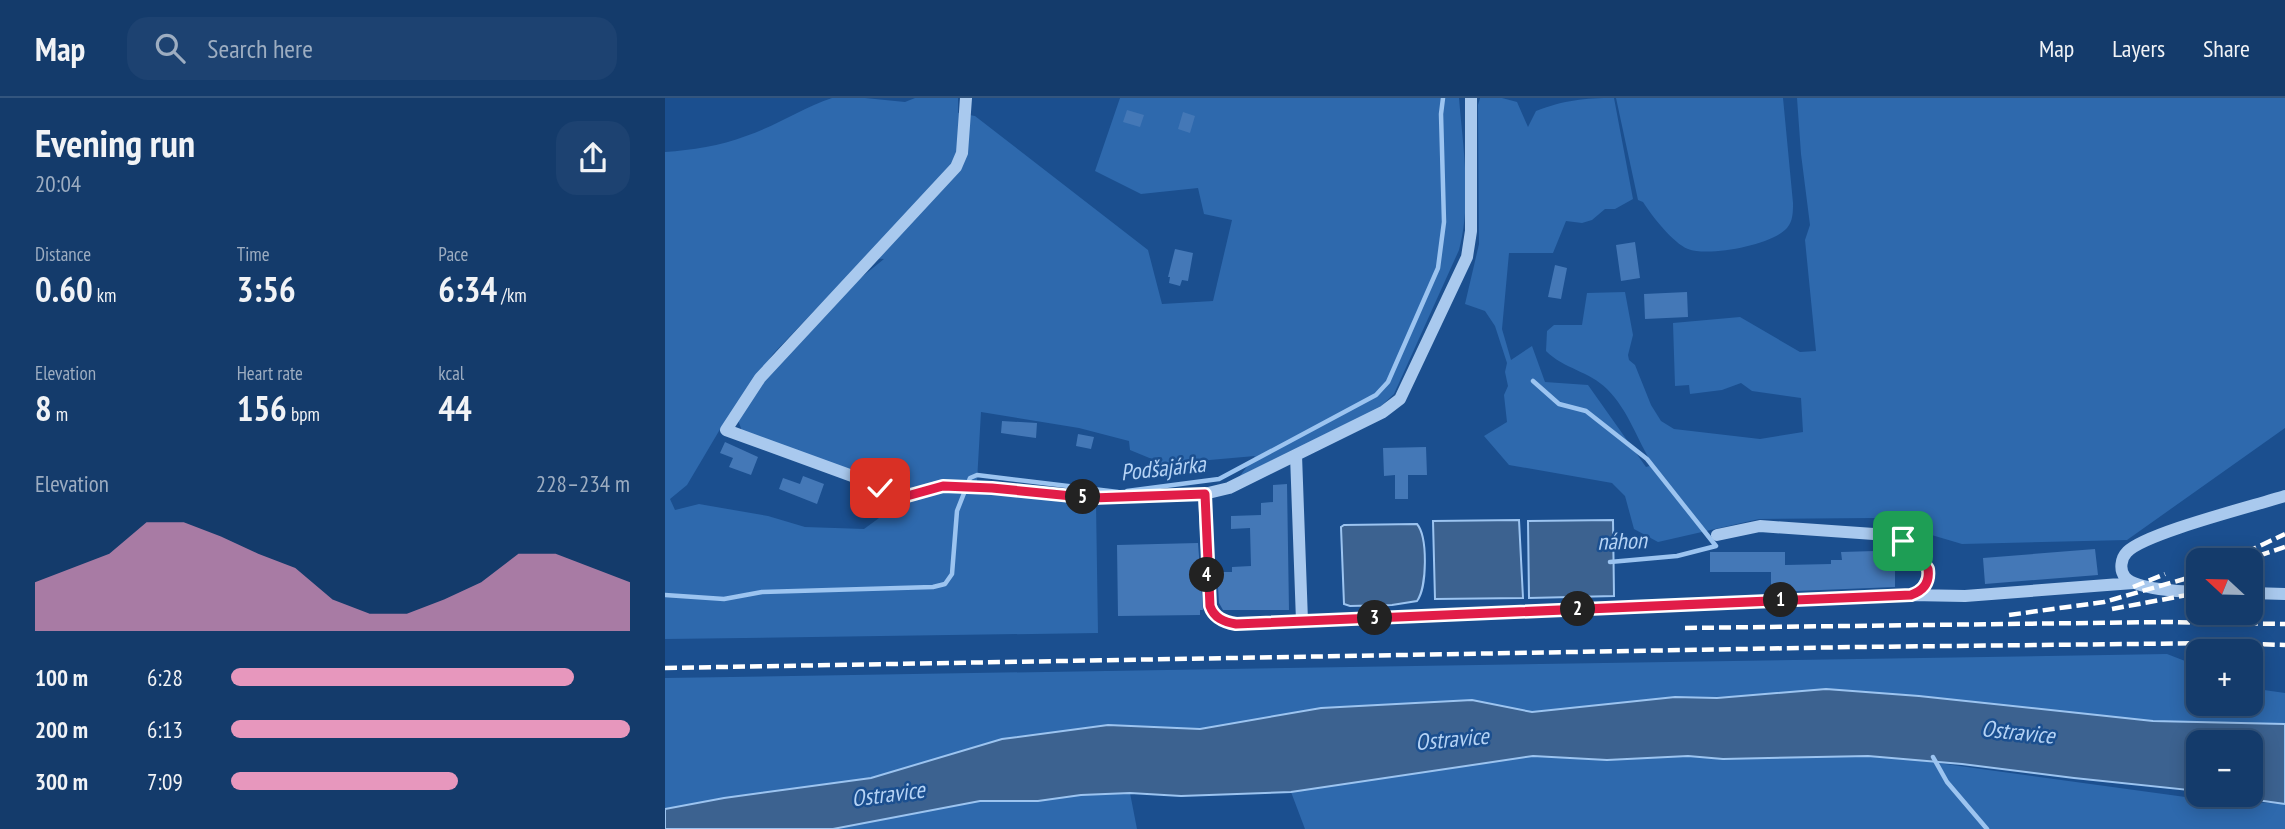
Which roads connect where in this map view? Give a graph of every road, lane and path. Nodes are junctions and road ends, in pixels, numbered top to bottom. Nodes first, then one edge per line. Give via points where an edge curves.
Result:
1 (966, 98) edge
2 (1471, 98) edge
3 (1296, 455) junction
4 (1205, 494) junction
5 (2285, 496) edge
6 (1717, 535) dead end
7 (2133, 583) junction
8 (2186, 592) edge
9 (2263, 593) edge
10 (2285, 594) edge
11 (1911, 595) junction
12 (1303, 621) junction

1 - 4 street via 962,153 956,167 760,379 726,430 907,496 943,486 1092,498
2 - 3 street via 1471,243 1400,399
3 - 4 street via 1229,488
3 - 12 street
4 - 12 street via 1212,611 1221,620 1236,624
5 - 7 street via 2137,544 2121,561 2122,572
6 - 11 street via 1760,526 1888,535 1913,547 1928,569 1927,583
7 - 8 street
7 - 11 street via 1965,596
9 - 10 street
11 - 12 street

